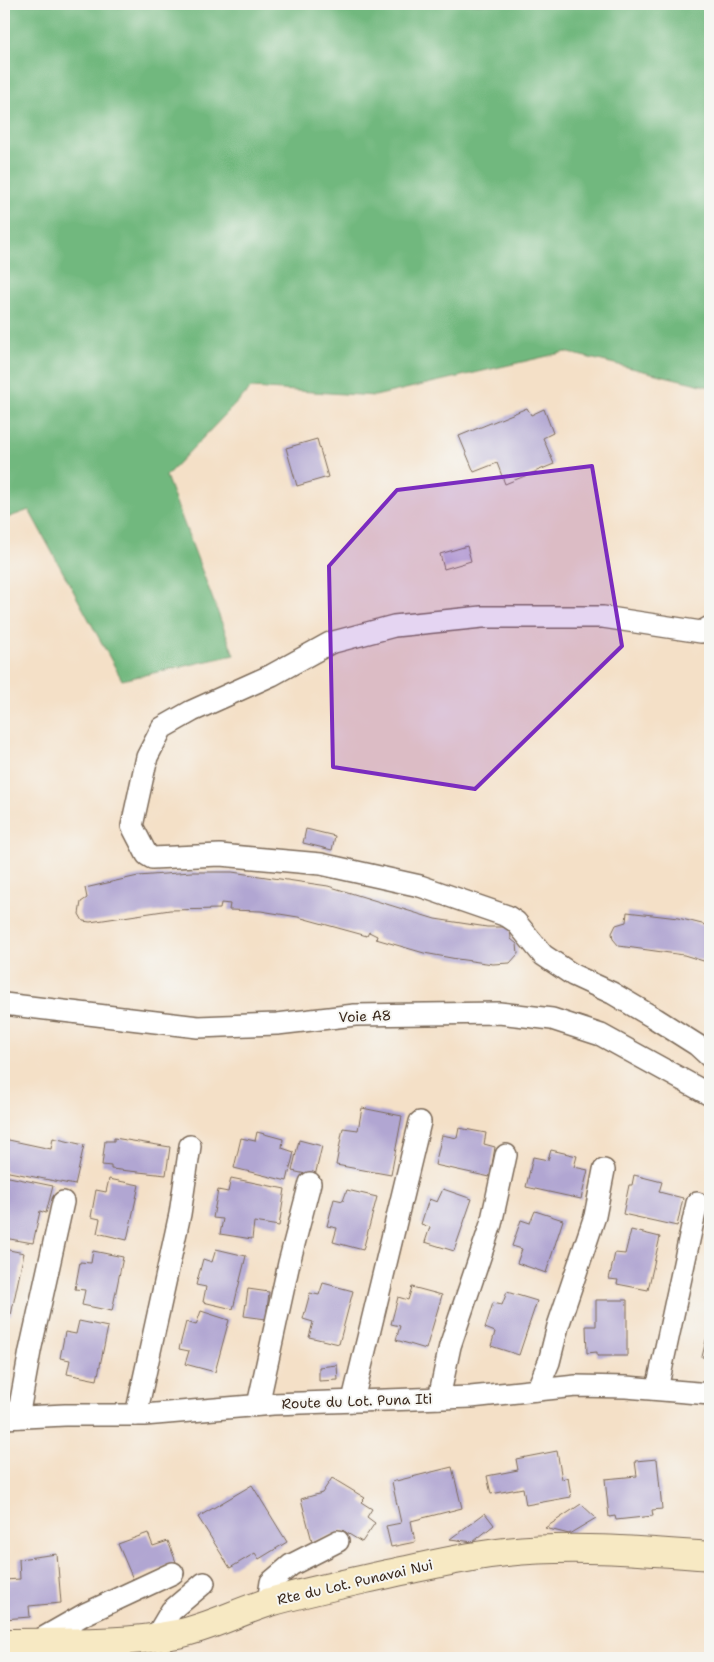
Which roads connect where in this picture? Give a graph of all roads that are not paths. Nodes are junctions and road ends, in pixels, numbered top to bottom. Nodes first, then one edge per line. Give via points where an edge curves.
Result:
1 (709, 632) edge
2 (4, 1004) edge
3 (710, 1057) edge
4 (710, 1095) edge
5 (420, 1122) dead end
6 (190, 1146) dead end
7 (506, 1155) dead end
8 (604, 1170) dead end
9 (310, 1183) dead end
10 (63, 1202) dead end
11 (697, 1203) dead end
12 (657, 1389) junction
13 (537, 1390) junction
14 (710, 1394) edge
15 (439, 1398) junction
16 (353, 1400) junction
17 (258, 1405) junction
18 (136, 1415) junction
19 (11, 1418) edge
20 (338, 1541) dead end
21 (710, 1556) edge
22 (173, 1573) dead end
23 (204, 1583) dead end
24 (268, 1602) junction
25 (154, 1638) junction
26 (36, 1642) junction
27 (4, 1643) edge

1 - 3 street via 692,632 603,616 482,617 394,626 330,643 162,728 147,757 132,826 147,855 164,858 231,856 321,864 420,886 506,916 516,922 543,955 697,1044
2 - 4 street, Voie A8 via 198,1027 277,1024 355,1014 499,1013 552,1019 601,1035
5 - 16 street
6 - 18 street via 180,1214
7 - 15 street via 490,1224 450,1346
8 - 13 street via 594,1216 549,1362
9 - 17 street
10 - 19 street via 30,1351
11 - 12 street
12 - 13 street, Route du Lot. Puna Iti via 576,1386
12 - 14 street, Route du Lot. Puna Iti
13 - 15 street, Route du Lot. Puna Iti
15 - 16 street, Route du Lot. Puna Iti
16 - 17 street, Route du Lot. Puna Iti
17 - 18 street, Route du Lot. Puna Iti
18 - 19 street, Route du Lot. Puna Iti
20 - 24 street via 291,1565 271,1582
21 - 24 main road, Rte du Lot. Punavai Nui via 550,1549 506,1552 447,1561
22 - 26 street via 85,1614
23 - 25 street via 171,1611
24 - 25 main road, Rte du Lot. Punavai Nui via 180,1633
25 - 26 main road, Rte du Lot. Punavai Nui
26 - 27 main road, Rte du Lot. Punavai Nui

